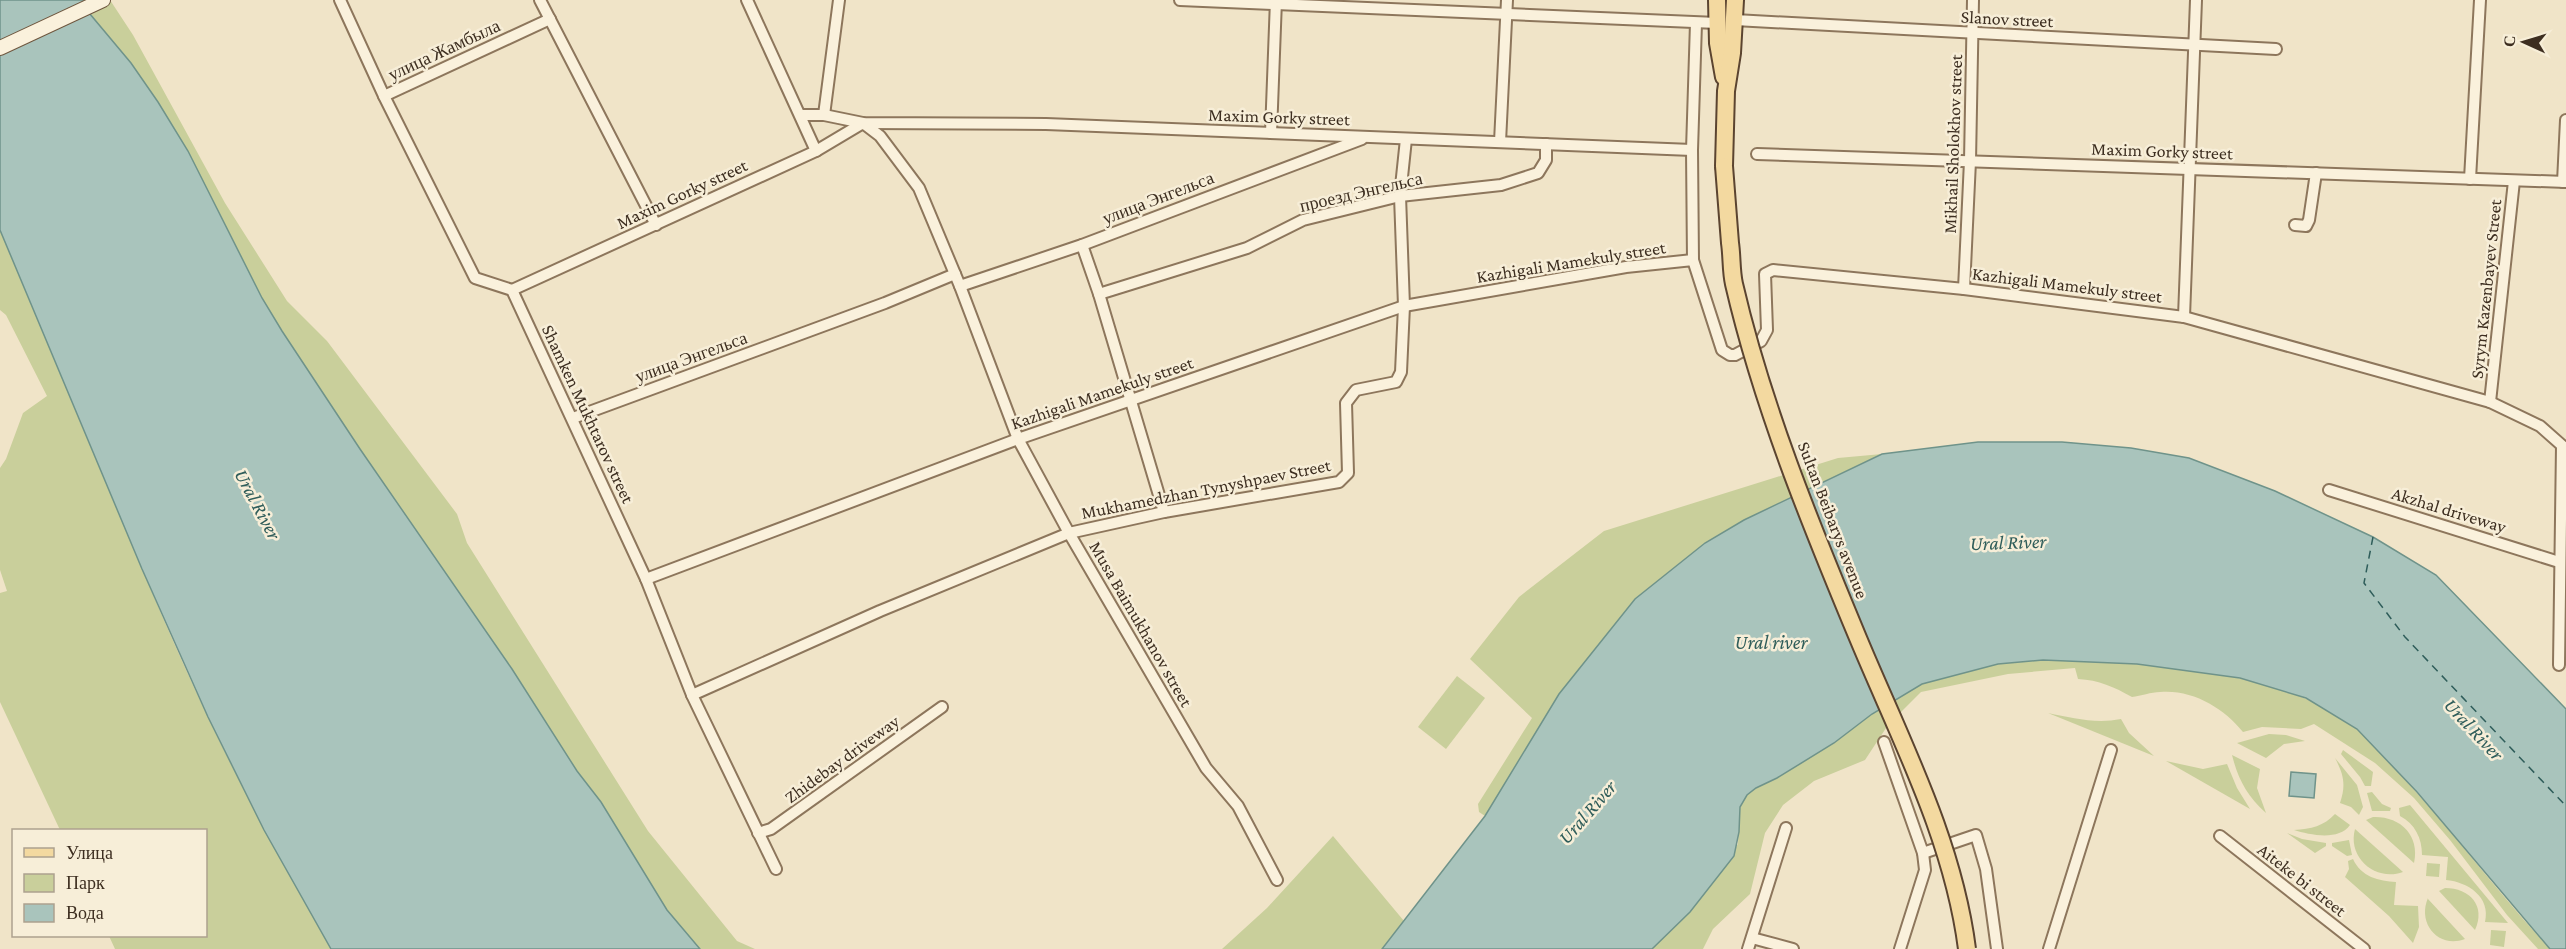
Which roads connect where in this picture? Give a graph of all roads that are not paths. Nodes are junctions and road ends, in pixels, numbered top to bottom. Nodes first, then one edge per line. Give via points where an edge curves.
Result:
1 (103, 0) edge
2 (340, 0) edge
3 (540, 0) edge
4 (747, 0) edge
5 (839, 0) edge
6 (1180, 0) edge
7 (1507, 0) edge
8 (1717, 0) edge
9 (1736, 0) edge
10 (1973, 0) edge
11 (2196, 0) edge
12 (2480, 0) edge
13 (1276, 3) edge
14 (1506, 15) junction
15 (550, 19) junction
16 (1735, 20) junction
17 (1696, 23) junction
18 (1717, 23) junction
19 (1972, 34) junction
20 (2194, 46) junction
21 (0, 48) edge
22 (2276, 49) dead end
23 (1726, 91) junction
24 (384, 96) junction
25 (801, 115) junction
26 (824, 116) junction
27 (2566, 120) edge
28 (863, 123) junction
29 (1270, 133) junction
30 (1367, 137) junction
31 (1406, 139) junction
32 (1500, 142) junction
33 (1546, 144) junction
34 (1692, 150) junction
35 (816, 151) junction
36 (1757, 154) dead end
37 (1970, 161) junction
38 (2189, 168) junction
39 (2316, 173) junction
40 (2470, 179) junction
41 (2514, 181) junction
42 (2564, 182) edge
43 (1400, 196) junction
44 (656, 225) junction
45 (2295, 225) dead end
46 (1082, 245) junction
47 (1693, 260) junction
48 (955, 274) junction
49 (960, 286) junction
50 (1964, 289) junction
51 (512, 290) junction
52 (1099, 294) junction
53 (1404, 306) junction
54 (2184, 317) junction
55 (1131, 400) junction
56 (2490, 402) junction
57 (573, 418) junction
58 (1018, 439) junction
59 (2564, 447) edge
60 (2329, 490) dead end
61 (1164, 512) junction
62 (1069, 533) junction
63 (2559, 562) junction
64 (646, 579) junction
65 (2559, 665) dead end
66 (692, 695) junction
67 (942, 707) dead end
68 (1884, 742) dead end
69 (2111, 750) dead end
70 (1786, 828) dead end
71 (758, 833) junction
72 (2220, 836) dead end
73 (1923, 853) junction
74 (776, 869) dead end
75 (1277, 880) dead end
76 (1750, 944) edge
77 (1793, 949) edge
78 (1900, 949) edge
79 (1967, 949) edge
80 (1996, 949) edge
81 (2049, 949) edge
82 (2364, 949) edge

1 - 21 main road
2 - 24 street
3 - 15 street
4 - 25 street
5 - 26 street
6 - 13 street
7 - 14 street
8 - 18 main road, Sultan Beibarys avenue
9 - 16 main road, Sultan Beibarys avenue
10 - 19 street, Mikhail Sholokhov street
11 - 20 street
12 - 40 street, Syrym Kazenbayev Street
13 - 14 street
13 - 29 street
14 - 17 street
14 - 32 street
15 - 24 street, улица Жамбыла
15 - 44 street
16 - 19 street, Slanov street
16 - 23 main road, Sultan Beibarys avenue
17 - 18 street
17 - 34 street
18 - 23 main road, Sultan Beibarys avenue
19 - 20 street, Slanov street
19 - 37 street, Mikhail Sholokhov street
20 - 22 street, Slanov street
20 - 38 street
23 - 79 main road, Sultan Beibarys avenue, bridge via 1724,166 1734,282 1794,479 1919,778 1946,855
24 - 51 street via 474,278
25 - 26 street, Maxim Gorky street
25 - 35 street
26 - 28 street, Maxim Gorky street
27 - 42 street
28 - 29 street, Maxim Gorky street via 1046,124
28 - 35 street, Maxim Gorky street
28 - 48 street, Musa Baimukhanov street via 880,136 919,188
29 - 30 street, Maxim Gorky street
30 - 31 street, Maxim Gorky street
30 - 46 street, улица Энгельса
31 - 32 street, Maxim Gorky street
31 - 43 street, Mukhamedzhan Tynyshpaev Street
32 - 33 street, Maxim Gorky street
33 - 34 street, Maxim Gorky street
33 - 43 street, проезд Энгельса via 1546,160 1538,173 1502,185
34 - 47 street
35 - 44 street, Maxim Gorky street
36 - 37 street, Maxim Gorky street
37 - 38 street, Maxim Gorky street
37 - 50 street, Mikhail Sholokhov street
38 - 39 street, Maxim Gorky street
38 - 54 street
39 - 40 street, Maxim Gorky street
39 - 45 street via 2309,220 2306,226
40 - 41 street, Maxim Gorky street
41 - 42 street, Maxim Gorky street
41 - 56 street, Syrym Kazenbayev Street
43 - 52 street, проезд Энгельса via 1303,220 1247,248
43 - 53 street, Mukhamedzhan Tynyshpaev Street
44 - 51 street, Maxim Gorky street
46 - 49 street, улица Энгельса
46 - 52 street
47 - 50 street, Kazhigali Mamekuly street via 1722,350 1730,355 1761,341 1767,330 1765,274 1773,270
47 - 53 street, Kazhigali Mamekuly street via 1626,267
48 - 49 street, Musa Baimukhanov street
48 - 57 street, улица Энгельса
49 - 58 street, Musa Baimukhanov street
50 - 54 street, Kazhigali Mamekuly street
51 - 57 street, Shamken Mukhtarov street
52 - 55 street
53 - 55 street, Kazhigali Mamekuly street
53 - 61 street, Mukhamedzhan Tynyshpaev Street via 1401,372 1396,382 1356,390 1346,403 1348,473 1338,482
54 - 56 street, Kazhigali Mamekuly street
55 - 58 street, Kazhigali Mamekuly street
55 - 61 street
56 - 59 street, Kazhigali Mamekuly street via 2532,420
57 - 64 street, Shamken Mukhtarov street
58 - 62 street, Musa Baimukhanov street
58 - 64 street, Kazhigali Mamekuly street
59 - 63 street
60 - 63 street, Akzhal driveway
61 - 62 street, Mukhamedzhan Tynyshpaev Street
62 - 66 street, Mukhamedzhan Tynyshpaev Street
62 - 75 street, Musa Baimukhanov street via 1206,768 1238,806
63 - 65 street
64 - 66 street, Shamken Mukhtarov street
66 - 71 street, Shamken Mukhtarov street
67 - 71 street, Zhidebay driveway via 771,829
68 - 73 street
69 - 81 street
70 - 76 street
71 - 74 street, Shamken Mukhtarov street
72 - 82 street, Aiteke bi street
73 - 78 street via 1925,870
73 - 80 street via 1976,835 1986,869
76 - 77 street

